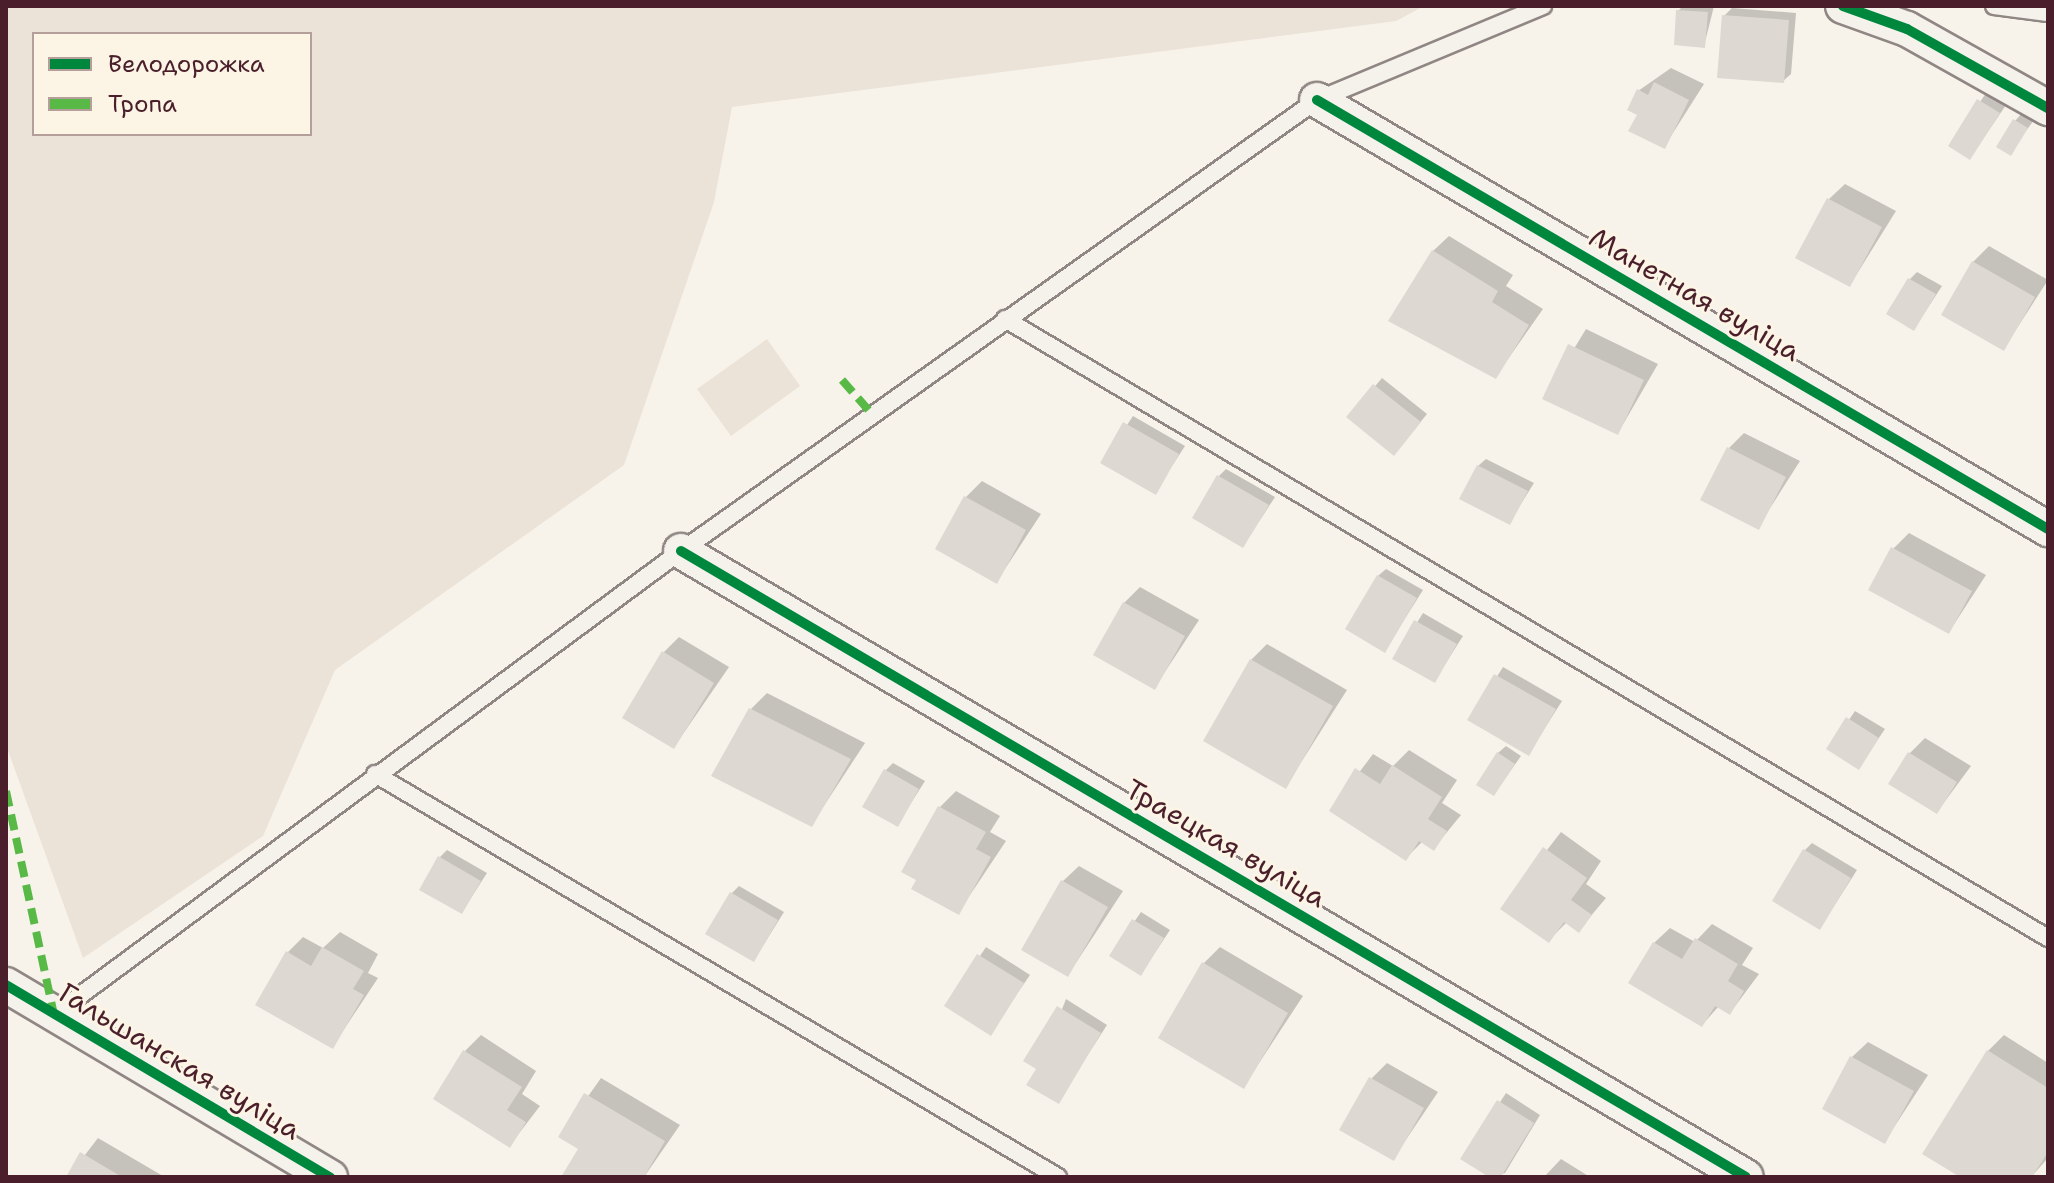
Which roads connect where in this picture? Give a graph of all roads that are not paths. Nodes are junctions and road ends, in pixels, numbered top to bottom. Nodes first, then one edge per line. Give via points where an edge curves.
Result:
1 (1543, 6) edge
2 (1843, 6) edge
3 (1994, 6) edge
4 (2048, 13) edge
5 (1317, 100) junction
6 (2048, 108) edge
7 (1005, 319) junction
8 (2048, 529) edge
9 (681, 551) junction
10 (375, 774) junction
11 (2048, 938) edge
12 (6, 985) edge
13 (54, 1015) junction
14 (330, 1177) edge
15 (1058, 1177) edge
16 (1746, 1177) edge

1 - 5 lane
2 - 6 street via 1907,29
3 - 4 lane
5 - 7 lane
5 - 8 street, Манетная вуліца
7 - 9 lane
7 - 11 lane
9 - 10 lane
9 - 16 street, Траецкая вуліца
10 - 13 lane
10 - 15 lane
12 - 13 street, Гальшанская вуліца
13 - 14 street, Гальшанская вуліца

